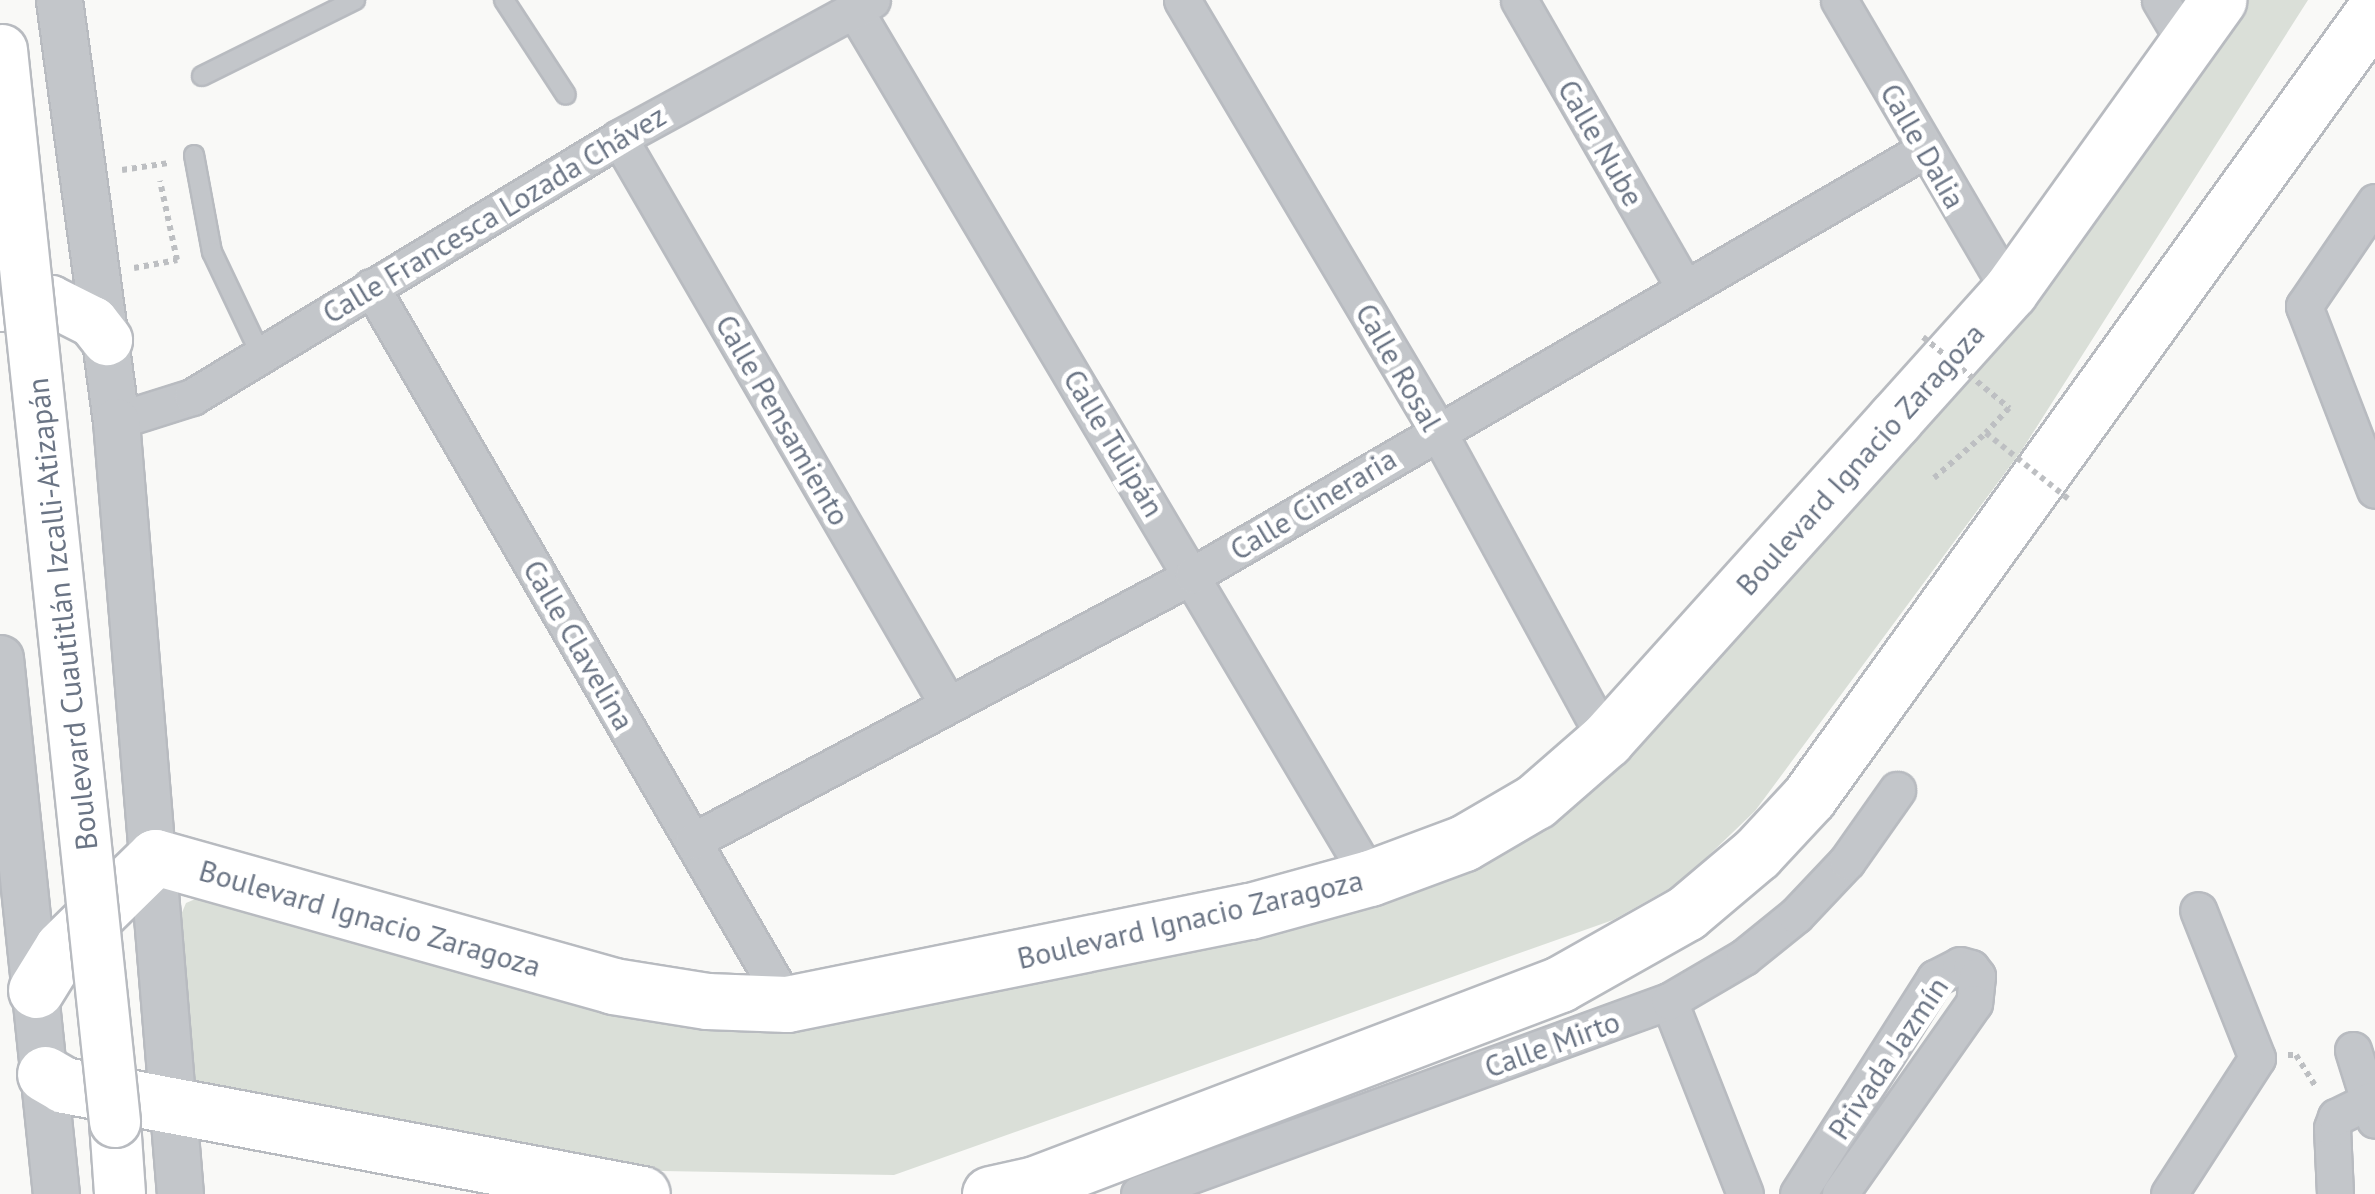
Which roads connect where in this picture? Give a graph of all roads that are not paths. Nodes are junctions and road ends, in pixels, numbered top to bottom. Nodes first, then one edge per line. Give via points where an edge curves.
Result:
1 (59, 0) edge
2 (354, 0) edge
3 (504, 0) edge
4 (1182, 0) edge
5 (1519, 0) edge
6 (1840, 0) edge
7 (2218, 0) edge
8 (863, 5) edge
9 (2375, 10) edge
10 (2173, 22) edge
11 (0, 34) edge
12 (202, 76) dead end
13 (566, 94) dead end
14 (620, 138) junction
15 (1924, 150) junction
16 (195, 157) road end
17 (2375, 202) edge
18 (1683, 285) junction
19 (371, 287) junction
20 (2010, 291) junction
21 (0, 306) edge
22 (108, 340) junction
23 (260, 353) junction
24 (116, 420) junction
25 (1437, 430) junction
26 (2375, 490) edge
27 (1193, 575) junction
28 (0, 660) edge
29 (947, 703) junction
30 (1606, 740) junction
31 (1897, 790) dead end
32 (693, 841) junction
33 (155, 857) junction
34 (1370, 878) junction
35 (2198, 910) dead end
36 (36, 990) junction
37 (1669, 1001) junction
38 (787, 1004) junction
39 (2353, 1050) dead end
40 (44, 1074) junction
41 (170, 1102) junction
42 (2372, 1111) edge
43 (56, 1194) edge
44 (89, 1194) edge
45 (120, 1194) edge
46 (180, 1194) edge
47 (642, 1194) edge
48 (990, 1194) edge
49 (1139, 1194) edge
50 (1745, 1194) edge
51 (1798, 1194) edge
52 (1840, 1194) edge
53 (2169, 1194) edge
54 (2335, 1194) edge

1 - 22 street
2 - 12 lane
3 - 13 lane
4 - 25 street, Calle Rosal
5 - 18 street, Calle Nube
6 - 15 street, Calle Dalia
7 - 10 main road, Boulevard Ignacio Zaragoza
8 - 14 street, Calle Francesca Lozada Chávez
8 - 27 street, Calle Tulipán
9 - 48 main road via 1809,797 1758,853 1686,913 1560,984 1035,1184
10 - 20 main road, Boulevard Ignacio Zaragoza
11 - 45 main road, Boulevard Cuautitlán Izcalli-Atizapán, bridge
14 - 19 street, Calle Francesca Lozada Chávez
14 - 29 street, Calle Pensamiento
15 - 18 street, Calle Cineraria
15 - 20 street, Calle Dalia
16 - 23 lane via 212,252
17 - 26 street via 2304,306
18 - 25 street, Calle Cineraria
19 - 23 street, Calle Francesca Lozada Chávez
19 - 32 street, Calle Clavelina
20 - 30 main road, Boulevard Ignacio Zaragoza
21 - 22 main road via 51,301 93,322
21 - 44 main road, Boulevard Cuautitlán Izcalli-Atizapán
22 - 24 street
23 - 24 street, Calle Francesca Lozada Chávez via 192,397
24 - 33 street
25 - 27 street, Calle Cineraria
25 - 30 street, Calle Rosal
27 - 29 street, Calle Cineraria
27 - 34 street, Calle Tulipán
28 - 36 street
29 - 32 street, Calle Cineraria
30 - 34 main road, Boulevard Ignacio Zaragoza via 1536,801 1464,842
31 - 37 street, Calle Mirto via 1847,861 1796,914 1744,957
32 - 38 street, Calle Clavelina
33 - 36 main road via 62,948
33 - 38 main road, Boulevard Ignacio Zaragoza via 613,986 707,1001
33 - 41 street
34 - 38 main road, Boulevard Ignacio Zaragoza via 1250,911
35 - 53 street via 2257,1058
36 - 40 street
37 - 49 street, Calle Mirto
37 - 50 street
39 - 42 street
40 - 41 main road via 64,1085
40 - 43 street
41 - 46 street
41 - 47 main road
42 - 54 street via 2336,1117
51 - 52 street, Privada Jazmín via 1935,978 1944,970 1971,968 1977,976 1974,1002

